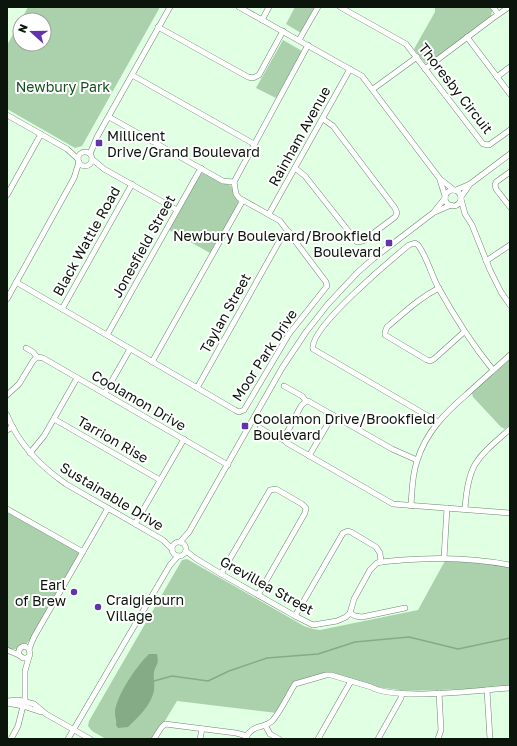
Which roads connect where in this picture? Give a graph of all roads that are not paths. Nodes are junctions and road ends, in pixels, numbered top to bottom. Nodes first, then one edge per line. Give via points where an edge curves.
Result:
1 (170, 7) edge
2 (239, 7) edge
3 (269, 7) edge
4 (318, 7) edge
5 (340, 7) edge
6 (493, 7) edge
7 (509, 7) edge
8 (498, 14) junction
9 (262, 20) junction
10 (158, 27) junction
11 (283, 31) junction
12 (467, 37) junction
13 (299, 40) junction
14 (308, 45) junction
15 (417, 57) junction
16 (510, 67) edge
17 (350, 69) junction
18 (426, 69) junction
19 (132, 75) junction
20 (497, 77) junction
21 (373, 89) junction
22 (510, 94) edge
23 (7, 115) edge
24 (108, 117) junction
25 (323, 119) junction
26 (510, 130) edge
27 (41, 134) junction
28 (254, 144) junction
29 (67, 149) junction
30 (510, 154) edge
31 (87, 155) junction
32 (79, 161) junction
33 (87, 165) junction
34 (201, 168) junction
35 (295, 168) junction
36 (104, 169) junction
37 (510, 172) edge
38 (74, 178) junction
39 (440, 179) junction
40 (234, 182) junction
41 (132, 184) junction
42 (470, 184) junction
43 (455, 190) junction
44 (7, 195) edge
45 (445, 197) junction
46 (461, 198) junction
47 (243, 200) junction
48 (452, 206) junction
49 (510, 207) edge
50 (177, 210) junction
51 (433, 213) junction
52 (269, 214) junction
53 (465, 214) junction
54 (289, 232) junction
55 (510, 245) edge
56 (486, 261) junction
57 (16, 282) junction
58 (439, 288) junction
59 (7, 299) edge
60 (510, 305) edge
61 (62, 309) junction
62 (464, 332) junction
63 (107, 335) junction
64 (26, 348) dead end
65 (130, 349) junction
66 (510, 355) edge
67 (38, 357) junction
68 (152, 362) junction
69 (493, 370) junction
70 (77, 378) junction
71 (284, 386) dead end
72 (197, 388) junction
73 (105, 393) junction
74 (7, 395) edge
75 (306, 402) junction
76 (7, 414) edge
77 (333, 415) junction
78 (54, 419) junction
79 (438, 422) junction
80 (13, 427) junction
81 (260, 428) dead end
82 (510, 429) edge
83 (7, 430) edge
84 (184, 439) junction
85 (284, 440) junction
86 (30, 453) junction
87 (309, 456) junction
88 (417, 460) junction
89 (228, 465) junction
90 (160, 480) junction
91 (411, 506) junction
92 (108, 508) junction
93 (447, 508) junction
94 (7, 509) edge
95 (465, 509) junction
96 (510, 513) edge
97 (135, 524) junction
98 (179, 549) junction
99 (83, 552) junction
100 (444, 558) junction
101 (382, 562) junction
102 (510, 565) edge
103 (221, 574) junction
104 (258, 595) junction
105 (405, 608) dead end
106 (350, 613) junction
107 (295, 616) junction
108 (34, 637) junction
109 (7, 649) edge
110 (30, 649) junction
111 (21, 652) junction
112 (28, 657) junction
113 (25, 671) junction
114 (351, 681) junction
115 (510, 688) edge
116 (487, 690) junction
117 (402, 693) junction
118 (439, 693) junction
119 (7, 702) edge
120 (24, 704) junction
121 (265, 725) junction
122 (73, 729) junction
123 (202, 729) junction
124 (246, 738) edge
125 (11, 739) edge
126 (68, 739) edge
127 (90, 739) edge
128 (154, 739) edge
129 (200, 739) edge
130 (279, 739) edge
131 (318, 739) edge
132 (378, 739) edge
133 (438, 739) edge
134 (490, 739) edge

1 - 10 street
2 - 9 street
3 - 9 street
4 - 13 street
5 - 15 street, Thoresby Circuit via 404,42
6 - 8 street
7 - 8 street
8 - 12 street
9 - 11 street
10 - 11 street via 253,78 259,75
10 - 19 street
11 - 13 street
12 - 18 street
12 - 20 street
13 - 14 street
14 - 17 street
14 - 28 street
15 - 18 street, Thoresby Circuit
15 - 21 street
16 - 20 street
17 - 21 street via 362,76
17 - 25 street, Rainham Avenue
18 - 26 street, Thoresby Circuit via 484,145 492,144
19 - 24 street
19 - 28 street
20 - 22 street
21 - 39 street
23 - 27 street
24 - 31 street
24 - 34 street
25 - 35 street, Rainham Avenue
25 - 35 street via 333,126 397,213 364,242 357,242 305,176
27 - 29 street
27 - 44 street
28 - 40 street
29 - 31 street
29 - 32 street
30 - 42 street
31 - 32 street
31 - 33 street
31 - 36 street
32 - 33 street
32 - 38 street
33 - 36 street
33 - 38 street
34 - 40 street via 223,181
34 - 50 street, Jonesfield Street
35 - 52 street, Rainham Avenue
36 - 41 street
37 - 49 street via 495,185
38 - 57 street
39 - 43 street
39 - 45 street
40 - 47 street via 236,194
41 - 50 street
41 - 61 street, Black Wattle Road
42 - 43 street
42 - 46 street
43 - 45 street via 447,192
43 - 46 street
45 - 48 street via 447,203
45 - 51 street
46 - 48 street
46 - 53 street
47 - 52 street, Moor Park Drive
47 - 68 street
48 - 51 street
48 - 53 street
50 - 63 street, Jonesfield Street
51 - 89 street via 374,258 328,304 292,352
52 - 54 street, Moor Park Drive via 280,221
53 - 56 street
54 - 72 street, Taylan Street via 280,240
54 - 72 street, Moor Park Drive via 326,282 326,288 289,334 244,410 237,411
55 - 56 street
56 - 60 street
57 - 59 street
57 - 61 street, Moor Park Drive
58 - 62 street
58 - 62 street via 421,298 387,328 386,336 430,361
58 - 79 street via 420,247 412,244 358,289 324,327 313,345 315,350
61 - 63 street, Moor Park Drive
62 - 69 street
63 - 65 street, Moor Park Drive
64 - 67 street, Coolamon Drive
65 - 68 street, Moor Park Drive
65 - 73 street
66 - 69 street
67 - 70 street, Coolamon Drive
67 - 74 street via 32,361 19,384
68 - 72 street, Moor Park Drive
69 - 79 street
70 - 73 street, Coolamon Drive
70 - 78 street
71 - 75 street via 302,396
73 - 84 street, Coolamon Drive
75 - 77 street
75 - 85 street
76 - 80 street, Sustainable Drive
77 - 87 street
77 - 88 street via 392,450
78 - 86 street
78 - 90 street, Tarrion Rise
79 - 88 street via 426,439
80 - 83 street
80 - 86 street, Sustainable Drive
81 - 85 street
82 - 95 street via 481,455 473,468 468,482
84 - 89 street, Coolamon Drive
84 - 90 street
85 - 87 street
86 - 92 street, Sustainable Drive via 57,478
87 - 91 street via 390,503
88 - 91 street
89 - 98 street
90 - 97 street
91 - 93 street
92 - 97 street, Sustainable Drive
92 - 99 street
93 - 95 street
93 - 100 street
94 - 99 street
95 - 96 street
97 - 98 street, Sustainable Drive
98 - 103 street, Grevillea Street
98 - 122 street
99 - 108 street
100 - 101 street
100 - 102 street
101 - 106 street via 375,564 370,570 354,599
101 - 107 street via 376,547 351,532 343,533
103 - 104 street, Grevillea Street
103 - 104 street via 270,490 276,489 302,504 306,508 305,514
104 - 107 street, Grevillea Street
105 - 106 street via 362,617
106 - 107 street, Grevillea Street via 341,620 319,625 308,624
108 - 110 street
108 - 111 street
109 - 111 street
110 - 111 street via 26,647
110 - 112 street
111 - 112 street via 25,658
111 - 113 street
112 - 113 street
113 - 120 street
114 - 117 street via 376,690
114 - 121 street via 331,675 295,684 273,720
114 - 131 street
115 - 116 street
116 - 118 street
116 - 134 street
117 - 118 street
117 - 132 street
118 - 133 street via 441,730
119 - 120 street
120 - 122 street
120 - 125 street via 18,726
121 - 124 street via 255,727
121 - 130 street via 270,734
122 - 126 street
122 - 127 street
123 - 124 street via 236,733
123 - 128 street via 165,724
123 - 129 street

